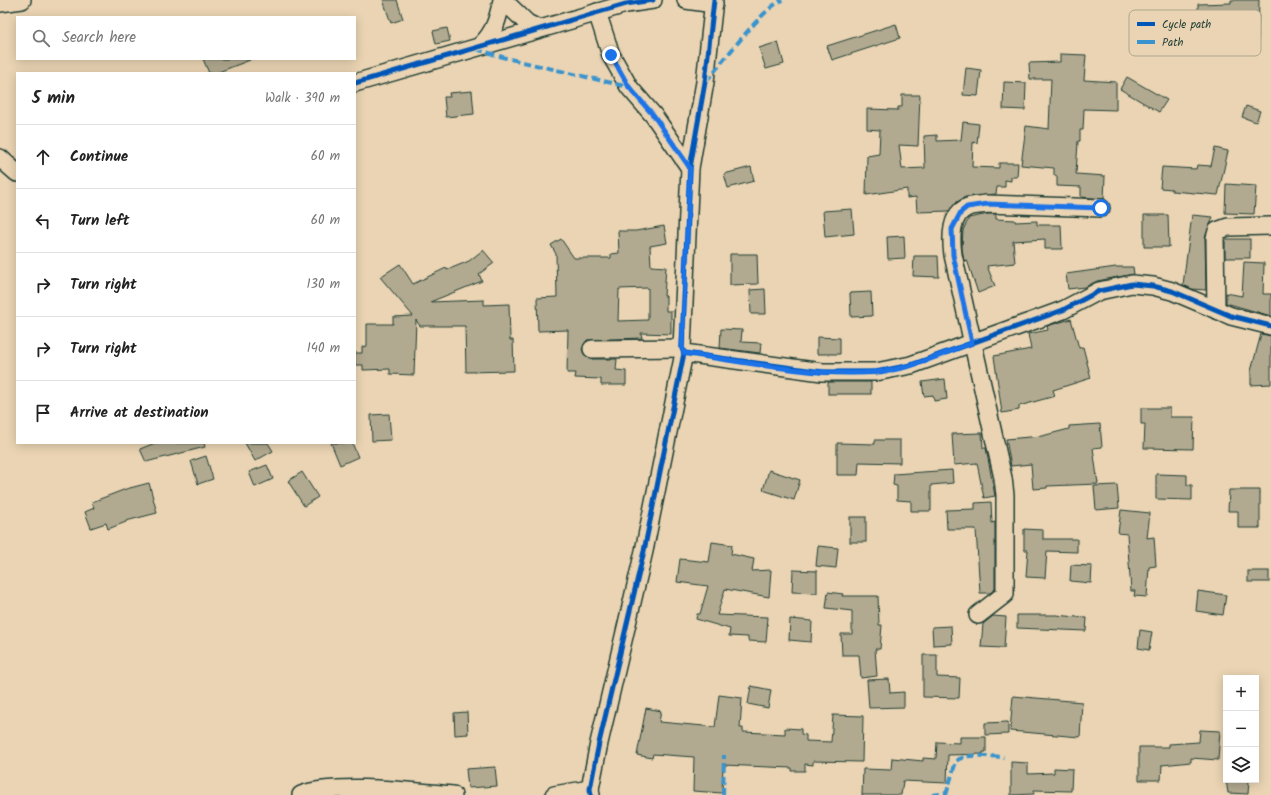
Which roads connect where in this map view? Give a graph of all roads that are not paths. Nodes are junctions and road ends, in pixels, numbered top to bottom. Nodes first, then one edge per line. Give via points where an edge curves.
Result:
1 (22, 0) edge
2 (502, 0) edge
3 (653, 0) edge
4 (686, 0) edge
5 (714, 2) edge
6 (0, 3) edge
7 (597, 12) junction
8 (539, 29) junction
9 (481, 45) junction
10 (356, 83) edge
11 (0, 158) edge
12 (690, 168) junction
13 (16, 172) edge
14 (1101, 208) dead end
15 (1271, 226) edge
16 (1216, 310) junction
17 (1271, 326) edge
18 (972, 343) junction
19 (592, 350) dead end
20 (683, 351) junction
21 (978, 615) dead end
22 (590, 792) edge
23 (301, 795) edge
24 (453, 795) edge
25 (554, 795) edge

1 - 6 street
2 - 8 street via 527,23
2 - 9 street via 496,25 490,37
3 - 7 street
4 - 5 street
5 - 12 street via 705,82
7 - 8 street
7 - 12 street via 611,55 629,87 654,116
8 - 9 street
9 - 10 street
11 - 13 street
12 - 20 street
14 - 18 street via 987,204 967,207 961,212 952,229 953,255
15 - 16 street via 1228,227 1217,232
16 - 17 street
16 - 18 street via 1153,286 1132,284 1099,291 1063,310
18 - 20 street via 911,365 876,372 822,372
18 - 21 street via 1005,495 1005,594
19 - 20 street
20 - 22 street via 644,551
22 - 25 street
23 - 24 street via 328,790 360,790

